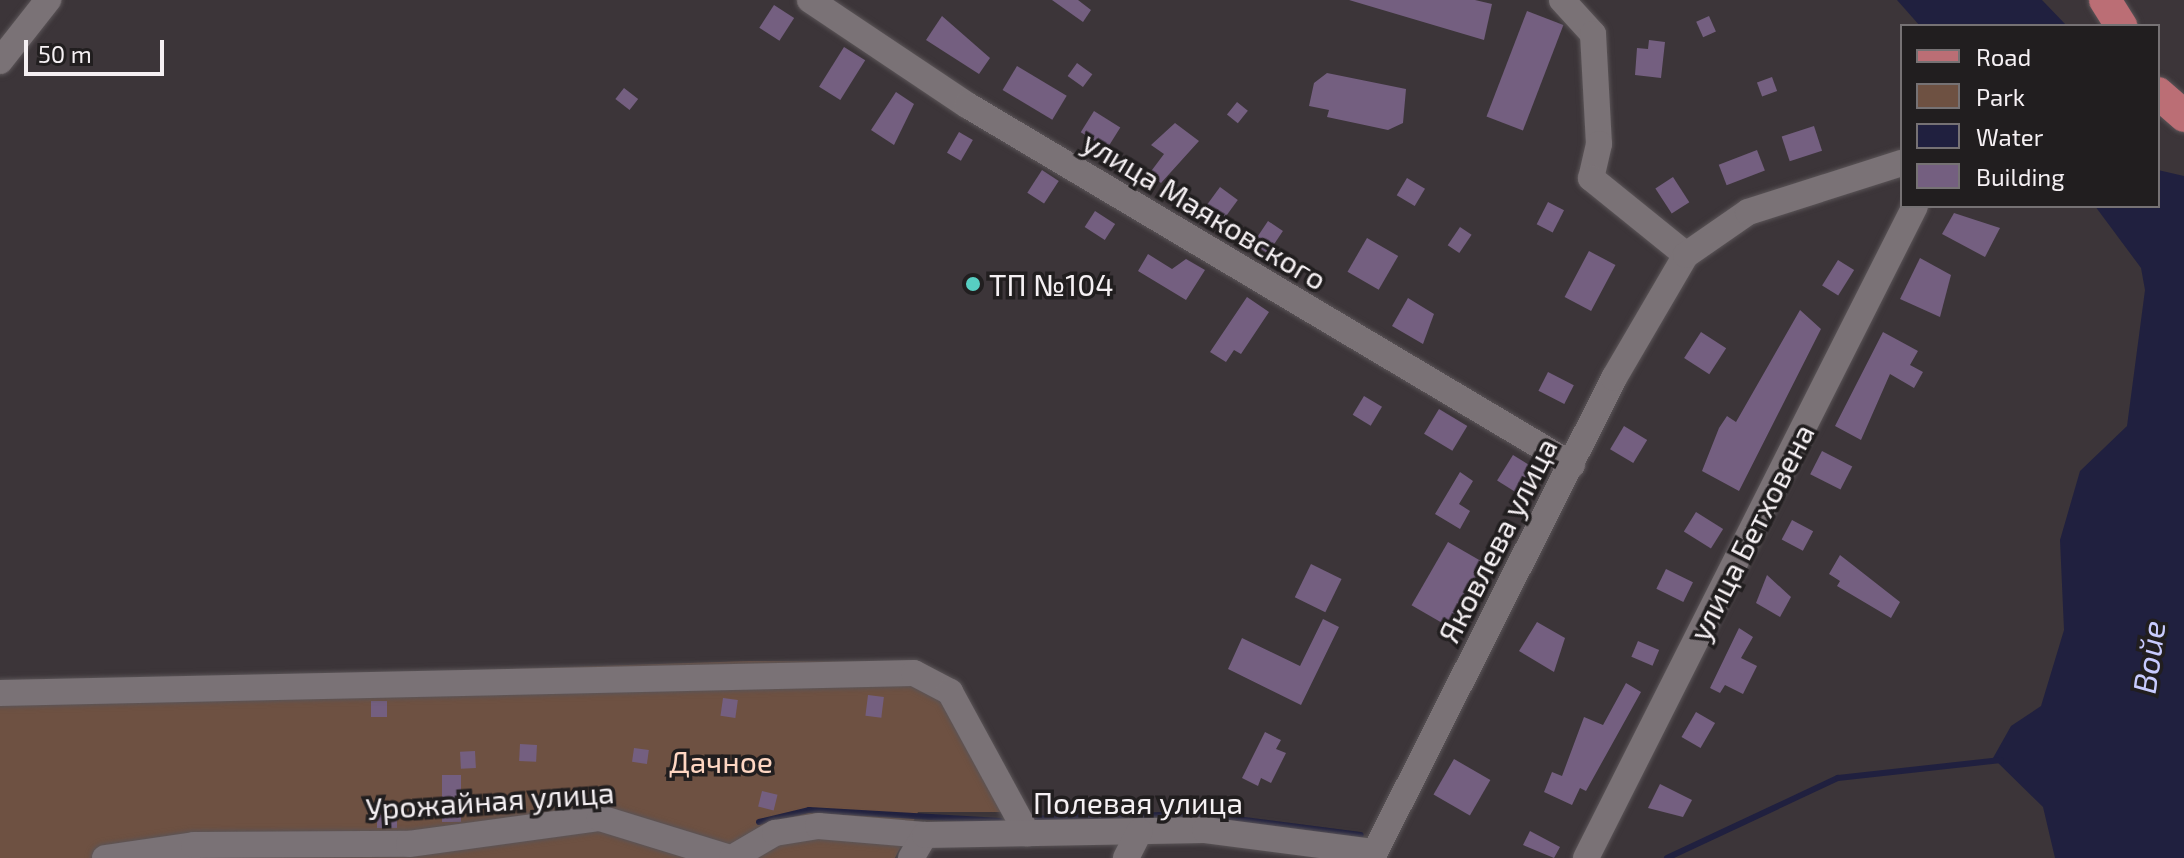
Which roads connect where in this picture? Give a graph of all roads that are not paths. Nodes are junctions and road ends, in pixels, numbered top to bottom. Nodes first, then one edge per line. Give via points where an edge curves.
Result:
1 (48, 0) edge
2 (810, 0) edge
3 (1562, 0) edge
4 (2105, 0) edge
5 (2120, 24) edge
6 (0, 61) edge
7 (1900, 164) edge
8 (1914, 208) edge
9 (1686, 255) junction
10 (1572, 465) junction
11 (0, 693) edge
12 (1140, 831) junction
13 (1027, 833) junction
14 (925, 835) junction
15 (1374, 855) edge
16 (105, 858) edge
17 (731, 858) edge
18 (911, 858) edge
19 (1126, 858) edge
20 (1586, 858) edge

1 - 6 street
2 - 10 street, улица Маяковского via 967,105
3 - 9 street via 1593,34 1599,144 1591,178
4 - 5 main road
7 - 9 street, Яковлева улица via 1748,212
8 - 20 street, улица Бетховена
9 - 10 street, Яковлева улица
10 - 15 street, Яковлева улица
11 - 13 street via 914,673 950,692
12 - 13 street, Полевая улица
12 - 15 street, Полевая улица via 1205,830
12 - 19 street
13 - 14 street, Полевая улица
14 - 17 street, Полевая улица via 818,826 775,833
14 - 18 street
16 - 17 street, Урожайная улица via 194,845 409,844 600,818 668,833

